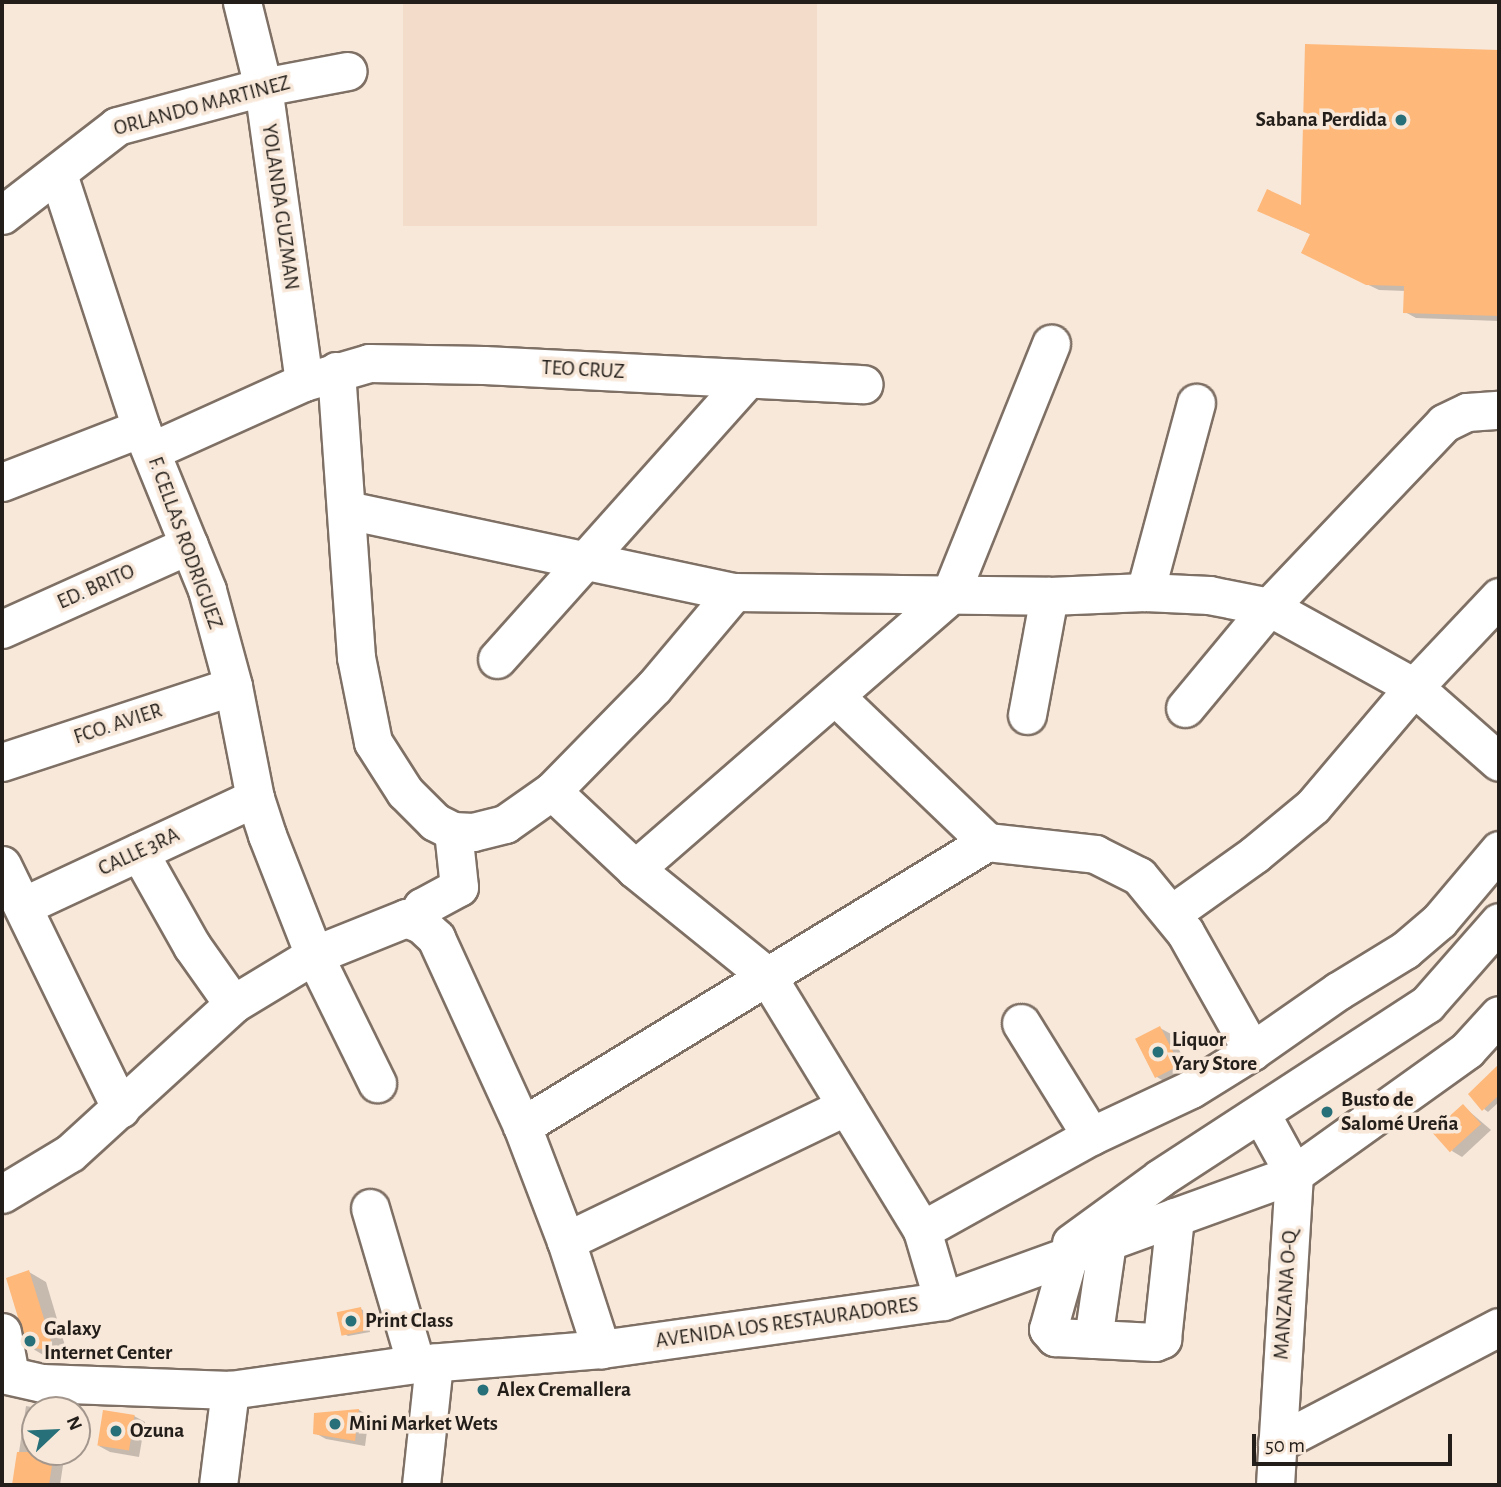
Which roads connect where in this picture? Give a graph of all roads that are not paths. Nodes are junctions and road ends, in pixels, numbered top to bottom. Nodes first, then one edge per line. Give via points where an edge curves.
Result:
1 (242, 2) edge
2 (348, 71) dead end
3 (263, 86) junction
4 (58, 174) junction
5 (2, 215) edge
6 (1051, 344) dead end
7 (747, 379) junction
8 (305, 383) junction
9 (864, 384) dead end
10 (1195, 403) dead end
11 (1499, 410) edge
12 (146, 439) junction
13 (2, 482) edge
14 (347, 510) junction
15 (189, 545) junction
16 (583, 560) junction
17 (734, 592) junction
18 (1144, 592) junction
19 (950, 595) junction
20 (1049, 596) junction
21 (1499, 597) edge
22 (1269, 607) junction
23 (2, 629) edge
24 (497, 659) dead end
25 (233, 686) junction
26 (1413, 687) junction
27 (835, 696) junction
28 (1185, 708) dead end
29 (1027, 715) dead end
30 (2, 762) edge
31 (1499, 762) edge
32 (552, 790) junction
33 (255, 798) junction
34 (453, 831) junction
35 (987, 842) junction
36 (1499, 850) edge
37 (139, 852) junction
38 (2, 865) edge
39 (635, 869) junction
40 (23, 906) junction
41 (1171, 914) junction
42 (1499, 922) edge
43 (421, 924) junction
44 (314, 955) junction
45 (767, 976) junction
46 (233, 1003) junction
47 (1499, 1015) edge
48 (1021, 1023) dead end
49 (1252, 1051) junction
50 (377, 1083) dead end
51 (845, 1106) junction
52 (121, 1109) junction
53 (1261, 1114) junction
54 (522, 1126) junction
55 (1091, 1136) junction
56 (1294, 1174) junction
57 (2, 1195) edge
58 (370, 1208) dead end
59 (1175, 1217) junction
60 (922, 1230) junction
61 (566, 1241) junction
62 (1107, 1242) junction
63 (1054, 1261) junction
64 (943, 1301) junction
65 (1499, 1327) edge
66 (2, 1332) edge
67 (1093, 1339) junction
68 (601, 1349) junction
69 (425, 1364) junction
70 (6, 1374) edge
71 (230, 1390) junction
72 (1277, 1443) junction
73 (218, 1485) edge
74 (421, 1485) edge
75 (1275, 1485) edge

1 - 3 street, YOLANDA GUZMAN
2 - 3 street, ORLANDO MARTINEZ
3 - 4 street, ORLANDO MARTINEZ via 117,126
3 - 8 street, YOLANDA GUZMAN
4 - 5 street, ORLANDO MARTINEZ
4 - 12 street, F. CELLAS RODRIGUEZ
6 - 19 street
7 - 8 street, TEO CRUZ via 369,363
7 - 9 street, TEO CRUZ
7 - 16 street
8 - 12 street, TEO CRUZ
8 - 14 street, YOLANDA GUZMAN
10 - 18 street
11 - 22 street via 1467,412 1444,423
12 - 13 street
12 - 15 street, F. CELLAS RODRIGUEZ
14 - 16 street
14 - 34 street, YOLANDA GUZMAN via 356,657 373,742 405,792 435,822
15 - 23 street, ED. BRITO
15 - 25 street, F. CELLAS RODRIGUEZ via 207,590
16 - 17 street
16 - 24 street
17 - 19 street
17 - 32 street via 654,687
18 - 20 street
18 - 22 street via 1209,595
19 - 20 street
19 - 27 street
20 - 29 street
21 - 26 street
22 - 26 street
22 - 28 street
25 - 30 street, FCO. AVIER
25 - 33 street, F. CELLAS RODRIGUEZ
26 - 31 street
26 - 41 street via 1313,806
27 - 35 street
27 - 39 street
32 - 34 street via 505,824 473,832
32 - 39 street
33 - 37 street, CALLE 3RA
33 - 44 street, F. CELLAS RODRIGUEZ
34 - 43 street via 459,887 422,907
35 - 41 street via 1095,854 1139,876
35 - 45 street
36 - 49 street via 1439,921 1405,950
37 - 40 street, CALLE 3RA
37 - 46 street via 192,946
38 - 40 street
39 - 45 street
40 - 52 street
41 - 49 street
42 - 53 street via 1427,1004
43 - 44 street via 406,918 388,923
43 - 54 street via 436,938
44 - 46 street
44 - 50 street, F. CELLAS RODRIGUEZ
45 - 51 street
45 - 54 street
46 - 52 street
47 - 56 street, AVENIDA LOS RESTAURADORES via 1467,1050
48 - 55 street
49 - 55 street via 1191,1088
51 - 60 street
51 - 61 street
52 - 57 street via 70,1153
53 - 56 street
53 - 63 street via 1160,1178
54 - 61 street
55 - 60 street
56 - 59 street, AVENIDA LOS RESTAURADORES
56 - 72 street, MANZANA O-Q
58 - 69 street
59 - 62 street, AVENIDA LOS RESTAURADORES
59 - 67 street via 1162,1339
60 - 64 street
61 - 68 street
62 - 63 street, AVENIDA LOS RESTAURADORES
62 - 67 street
63 - 64 street, AVENIDA LOS RESTAURADORES
63 - 67 street via 1048,1329 1055,1337
64 - 68 street, AVENIDA LOS RESTAURADORES
65 - 72 street
66 - 70 street
68 - 69 street, AVENIDA LOS RESTAURADORES
69 - 71 street, AVENIDA LOS RESTAURADORES
69 - 74 street
70 - 71 street, AVENIDA LOS RESTAURADORES via 42,1383
71 - 73 street
72 - 75 street, MANZANA O-Q

